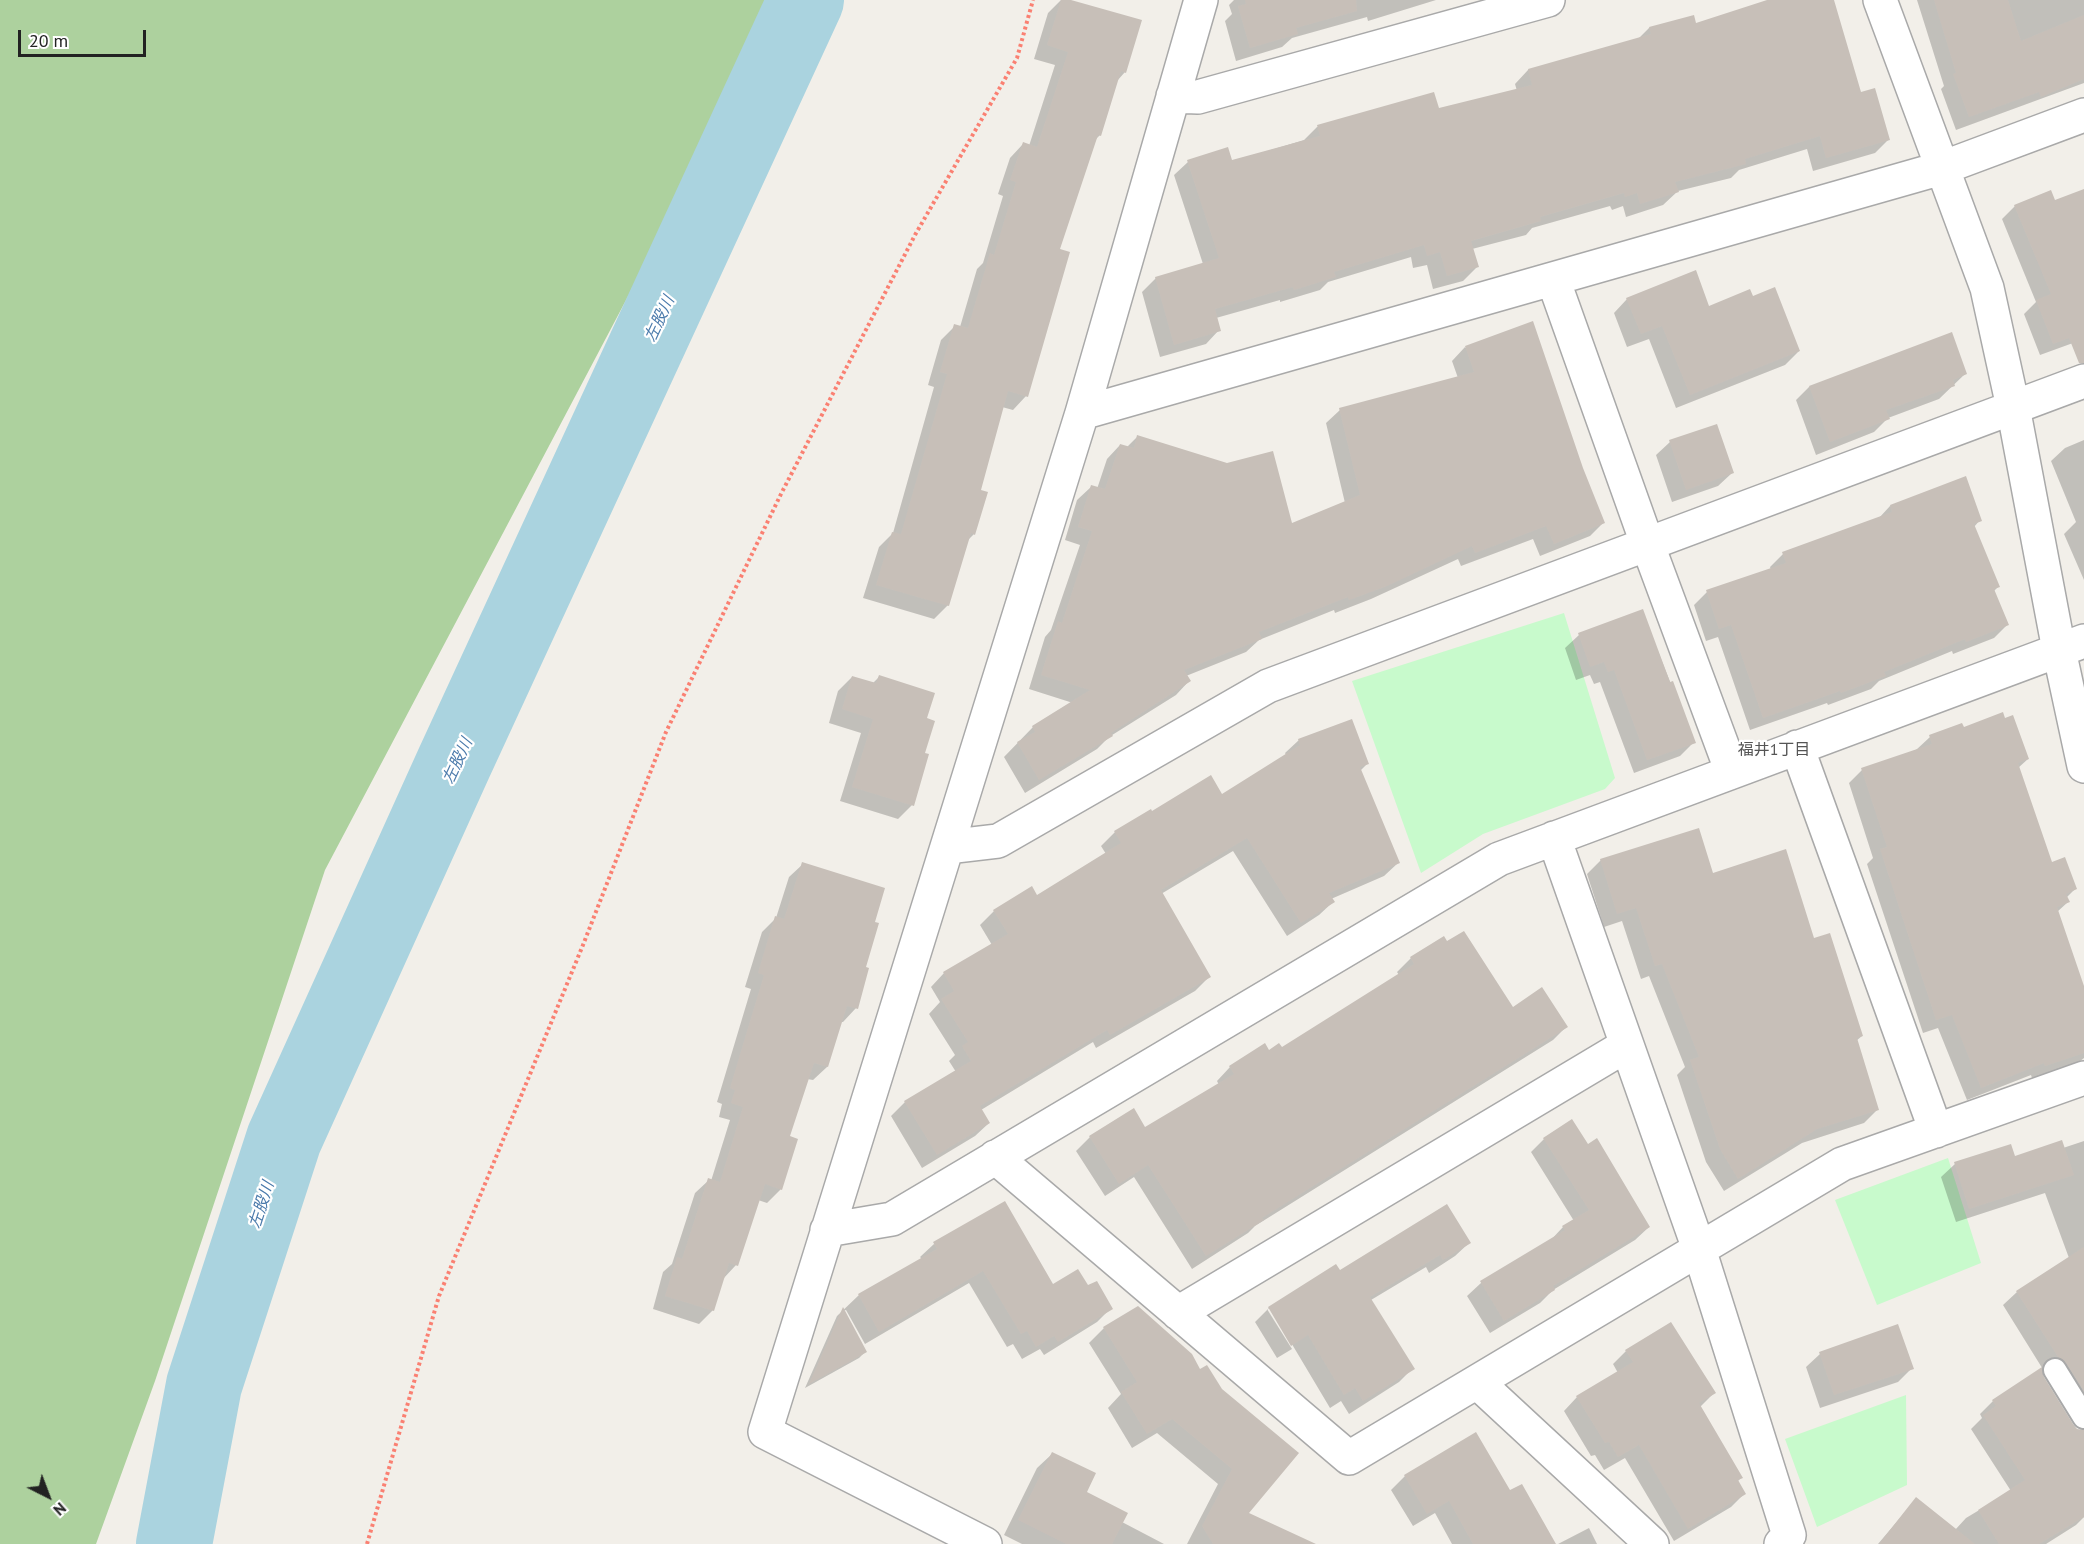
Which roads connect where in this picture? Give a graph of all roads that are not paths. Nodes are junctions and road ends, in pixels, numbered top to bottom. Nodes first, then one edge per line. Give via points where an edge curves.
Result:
1 (1201, 0) edge
2 (1548, 0) edge
3 (1880, 0) edge
4 (1173, 96) junction
5 (2084, 115) edge
6 (1942, 168) junction
7 (1553, 279) junction
8 (2084, 381) edge
9 (2013, 407) junction
10 (1082, 413) junction
11 (1647, 543) junction
12 (2071, 645) edge
13 (1797, 747) junction
14 (2084, 766) edge
15 (1732, 772) junction
16 (1554, 838) junction
17 (947, 847) junction
18 (1627, 1046) junction
19 (2084, 1078) edge
20 (1936, 1131) junction
21 (995, 1157) junction
22 (827, 1230) junction
23 (1699, 1249) junction
24 (1178, 1313) junction
25 (2055, 1370) dead end
26 (1477, 1382) junction
27 (2084, 1417) edge
28 (985, 1544) edge
29 (1652, 1544) edge
30 (1781, 1544) edge

1 - 4 street
2 - 4 street via 1198,97
3 - 6 street
4 - 10 street
5 - 6 street
6 - 7 street
6 - 9 street via 1987,288
7 - 10 street
7 - 11 street
8 - 9 street
9 - 11 street
9 - 12 street
10 - 17 street
11 - 15 street
11 - 17 street via 1268,686 998,841
12 - 13 street
12 - 14 street
13 - 15 street
13 - 20 street
15 - 16 street
16 - 18 street
16 - 21 street via 1499,859
17 - 22 street
18 - 23 street
18 - 24 street
19 - 20 street
20 - 23 street via 1842,1164
21 - 22 street via 892,1219
21 - 24 street
22 - 28 street via 765,1432
23 - 26 street
23 - 30 street via 1789,1535
24 - 26 street via 1349,1458
25 - 27 lane
26 - 29 street

